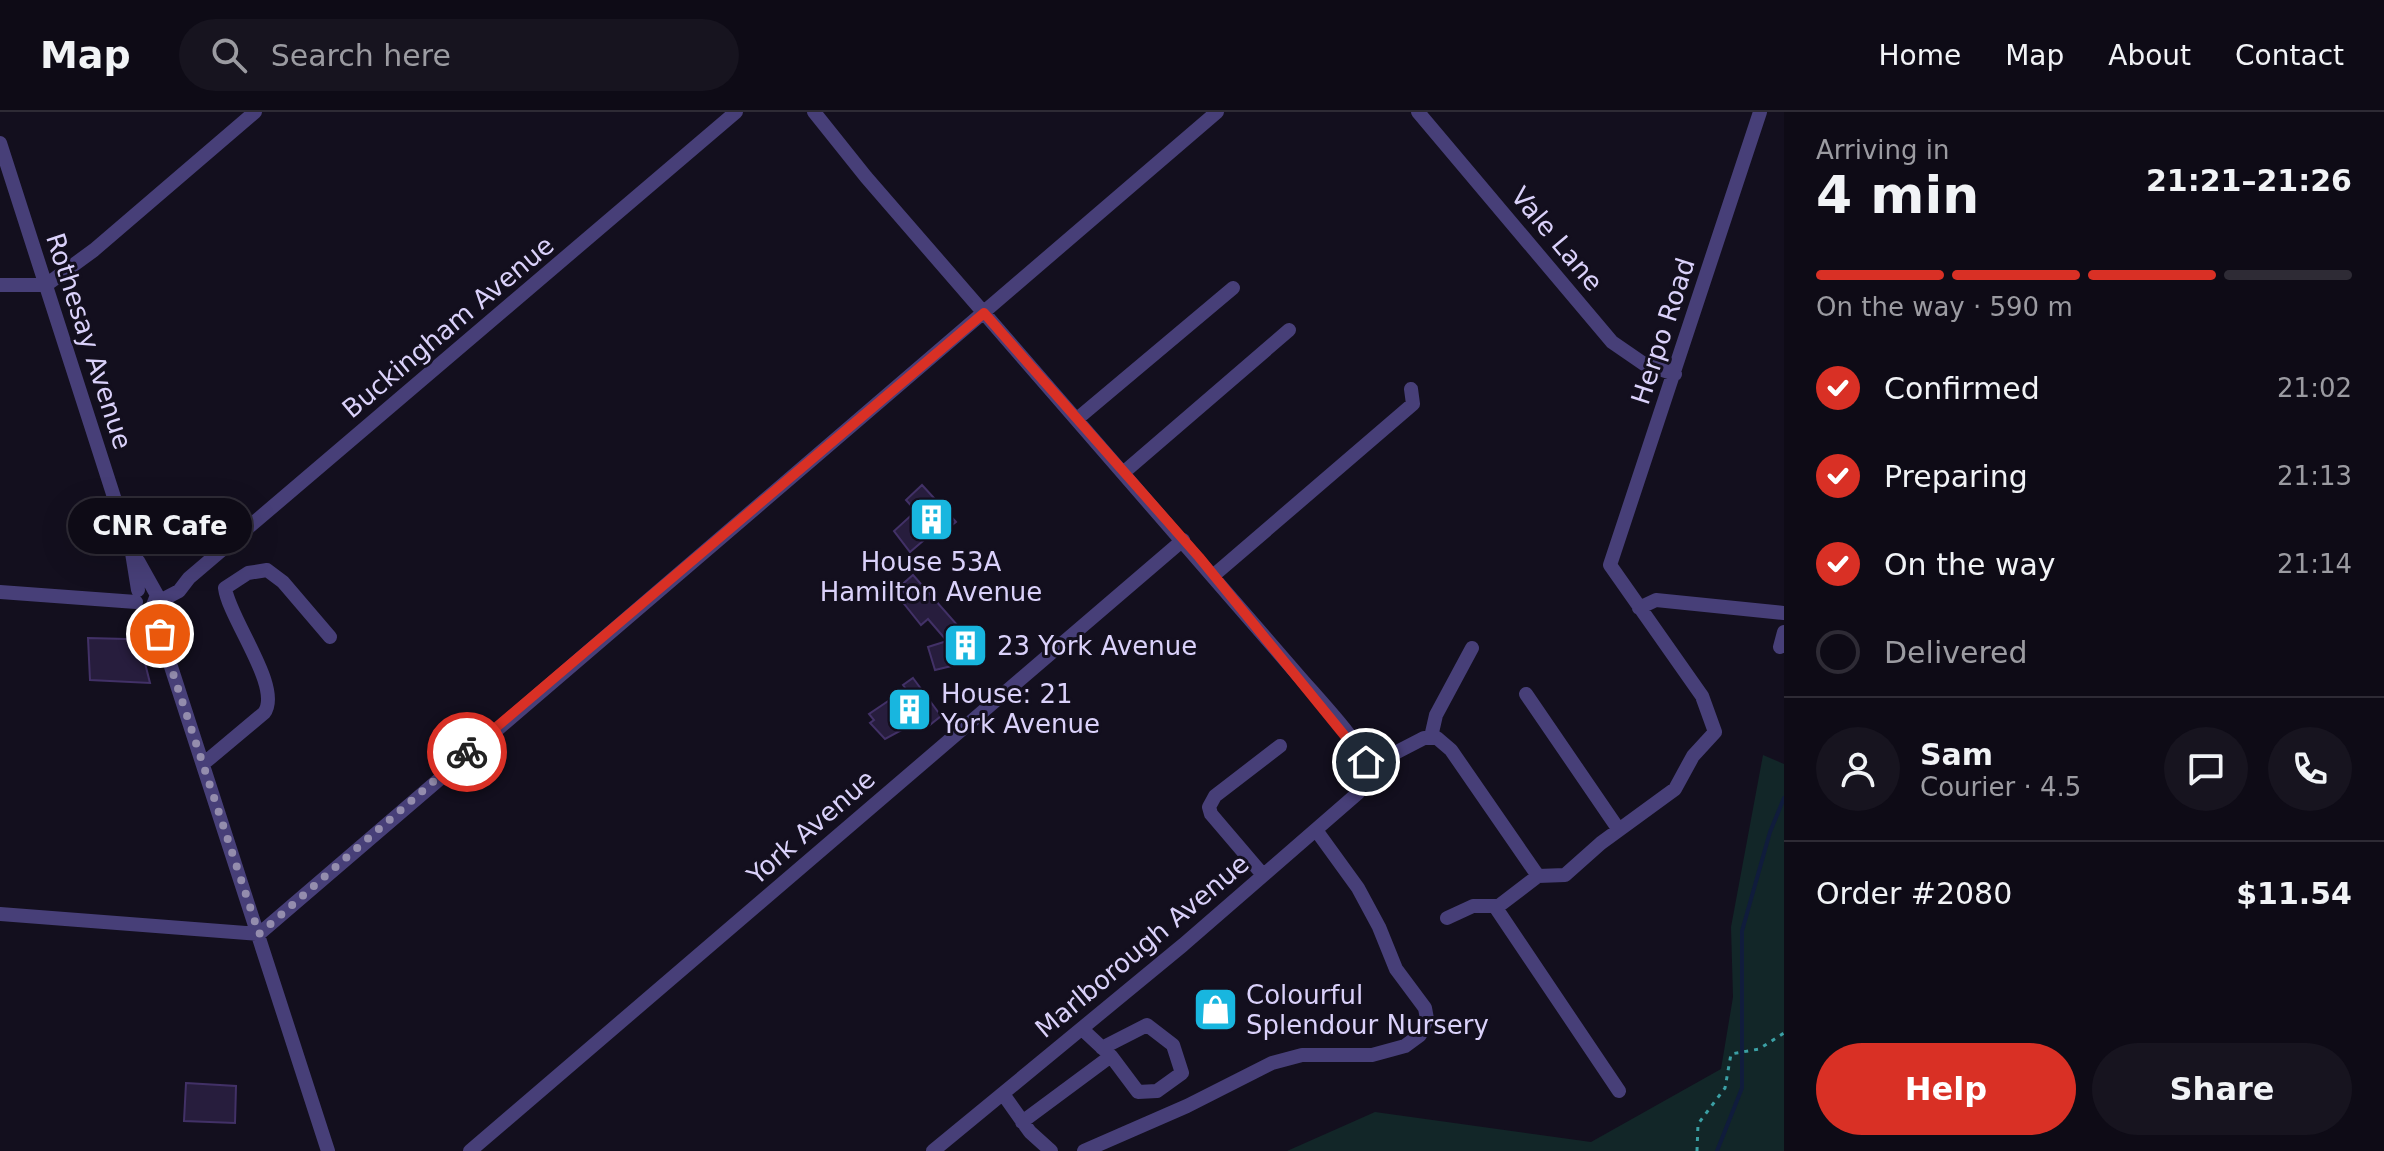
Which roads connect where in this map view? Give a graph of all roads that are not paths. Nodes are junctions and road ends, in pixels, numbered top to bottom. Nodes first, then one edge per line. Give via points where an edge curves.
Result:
1 (255, 112) edge
2 (736, 112) edge
3 (814, 112) edge
4 (1217, 112) edge
5 (1418, 112) edge
6 (1760, 112) edge
7 (0, 143) edge
8 (0, 285) edge
9 (46, 285) junction
10 (1233, 288) dead end
11 (984, 313) junction
12 (1289, 330) dead end
13 (1675, 374) junction
14 (1411, 389) dead end
15 (1077, 419) junction
16 (1123, 473) junction
17 (1183, 540) junction
18 (1214, 575) junction
19 (0, 592) edge
20 (146, 596) junction
21 (1639, 608) junction
22 (1784, 613) edge
23 (330, 637) dead end
24 (1472, 648) dead end
25 (1526, 694) dead end
26 (1431, 737) junction
27 (1280, 746) dead end
28 (1364, 761) junction
29 (203, 764) junction
30 (1316, 830) junction
31 (1619, 830) junction
32 (1263, 875) junction
33 (1538, 876) junction
34 (1497, 906) junction
35 (0, 914) edge
36 (1447, 918) dead end
37 (259, 934) junction
38 (1082, 1029) junction
39 (1106, 1052) junction
40 (1619, 1091) dead end
41 (1003, 1094) junction
42 (1022, 1122) junction
43 (328, 1151) edge
44 (470, 1151) edge
45 (933, 1151) edge
46 (1051, 1151) edge
47 (1084, 1151) edge

1 - 9 street
2 - 20 street, Buckingham Avenue via 189,578
3 - 11 street
4 - 11 street
5 - 13 street, Vale Lane via 1612,342 1644,364
6 - 13 street, Herpo Road
7 - 9 street, Rothesay Avenue
8 - 9 street
9 - 20 street, Rothesay Avenue
10 - 15 street
11 - 15 street
11 - 37 street
12 - 16 street
13 - 21 street, Herpo Road via 1610,565
14 - 18 street via 1413,404
15 - 16 street
16 - 17 street
17 - 18 street
17 - 44 street, York Avenue
18 - 28 street
19 - 20 street, Buckingham Avenue via 97,599
20 - 29 street, Rothesay Avenue
21 - 22 street via 1656,600
21 - 31 street via 1702,696 1715,732 1693,756 1680,785
23 - 29 street via 267,570 248,573 225,588 270,702
24 - 26 street via 1436,715
25 - 31 street
26 - 28 street
26 - 33 street via 1451,750
27 - 32 street via 1215,796 1209,807
28 - 30 street, Marlborough Avenue via 1358,793
29 - 37 street, Rothesay Avenue
30 - 32 street, Marlborough Avenue
30 - 47 street via 1358,888 1396,969 1425,1008 1420,1035 1405,1046 1372,1055 1302,1055 1272,1063
31 - 33 street via 1563,876
32 - 38 street, Marlborough Avenue
33 - 34 street
34 - 36 street via 1473,906
34 - 40 street
35 - 37 street
37 - 43 street, Rothesay Avenue
38 - 39 street
38 - 41 street, Marlborough Avenue
39 - 39 street via 1138,1092 1157,1091 1182,1073 1173,1045 1147,1025
39 - 42 street
41 - 42 street
41 - 45 street, Marlborough Avenue
42 - 46 street

